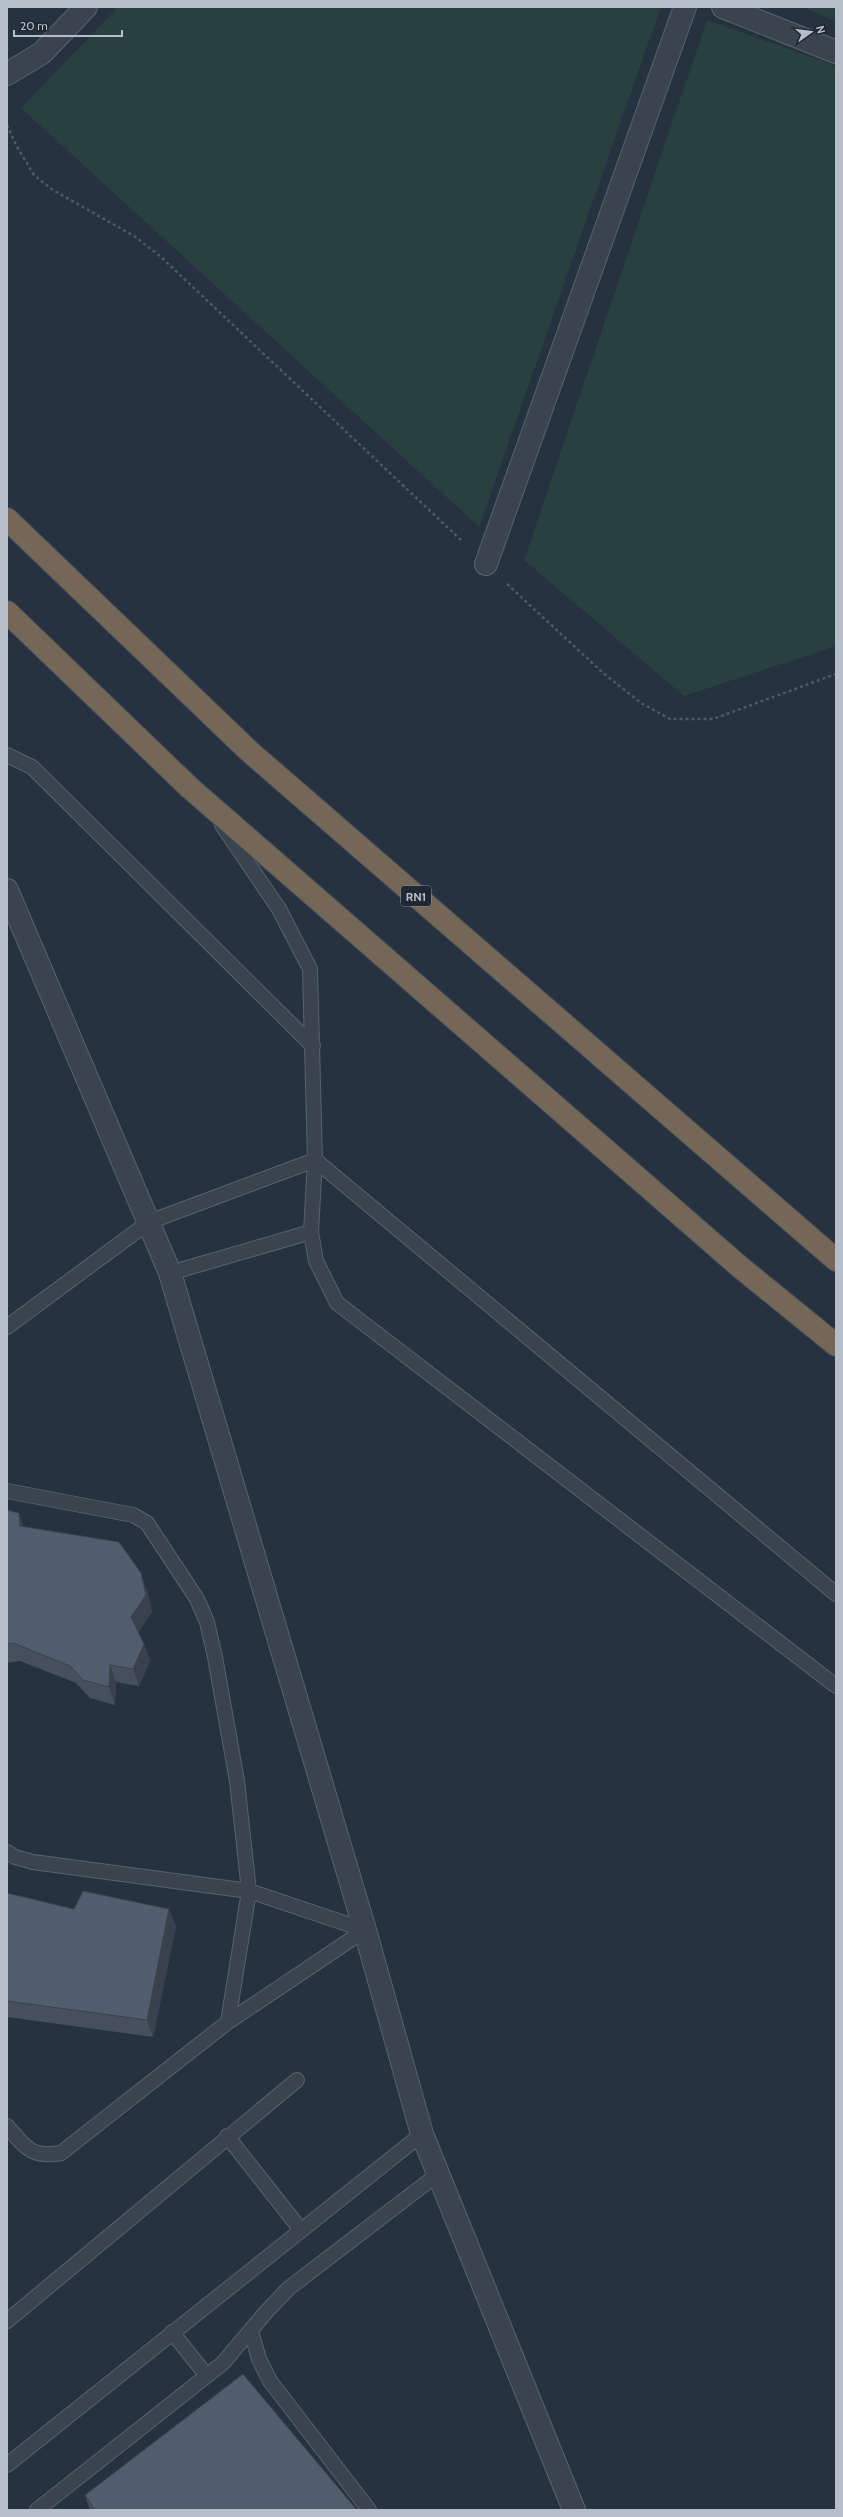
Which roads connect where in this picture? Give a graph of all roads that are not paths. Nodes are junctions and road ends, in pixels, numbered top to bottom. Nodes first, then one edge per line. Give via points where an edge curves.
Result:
1 (86, 7) edge
2 (684, 7) edge
3 (723, 7) edge
4 (836, 52) edge
5 (7, 74) edge
6 (7, 520) edge
7 (486, 564) road end
8 (7, 612) edge
9 (7, 755) edge
10 (209, 804) junction
11 (7, 890) edge
12 (313, 1046) junction
13 (315, 1160) junction
14 (149, 1222) junction
15 (311, 1232) junction
16 (836, 1260) edge
17 (170, 1273) junction
18 (7, 1327) edge
19 (836, 1345) edge
20 (7, 1492) edge
21 (836, 1594) edge
22 (836, 1686) edge
23 (7, 1852) edge
24 (249, 1892) junction
25 (365, 1930) junction
26 (228, 2022) junction
27 (297, 2080) dead end
28 (7, 2126) edge
29 (422, 2134) junction
30 (227, 2136) junction
31 (438, 2174) junction
32 (301, 2230) junction
33 (7, 2321) edge
34 (250, 2331) junction
35 (172, 2332) junction
36 (207, 2376) junction
37 (7, 2465) edge
38 (37, 2510) edge
39 (369, 2510) edge
40 (574, 2510) edge

1 - 5 street via 42,53
2 - 7 street
3 - 4 street
6 - 16 highway, RN1 via 249,751
8 - 10 highway
9 - 12 lane via 32,767
10 - 12 lane via 279,909 310,969
10 - 19 highway via 740,1267
11 - 14 street
12 - 13 lane
13 - 14 lane
13 - 15 lane
13 - 21 lane
14 - 17 street
14 - 18 lane
15 - 17 lane
15 - 22 lane via 316,1261 337,1303
17 - 25 street
20 - 24 lane via 133,1515 147,1523 197,1599 207,1622 215,1657 237,1781
23 - 24 lane via 33,1862
24 - 25 lane
24 - 26 lane
25 - 26 lane
25 - 29 street
26 - 28 lane via 61,2153 44,2156 28,2151
27 - 30 lane
29 - 31 street
29 - 32 lane
30 - 32 lane
30 - 33 lane
31 - 34 lane via 289,2288
31 - 40 street
32 - 35 lane
34 - 36 lane via 238,2348
34 - 39 lane via 270,2381
35 - 36 lane
35 - 37 lane
36 - 38 lane

